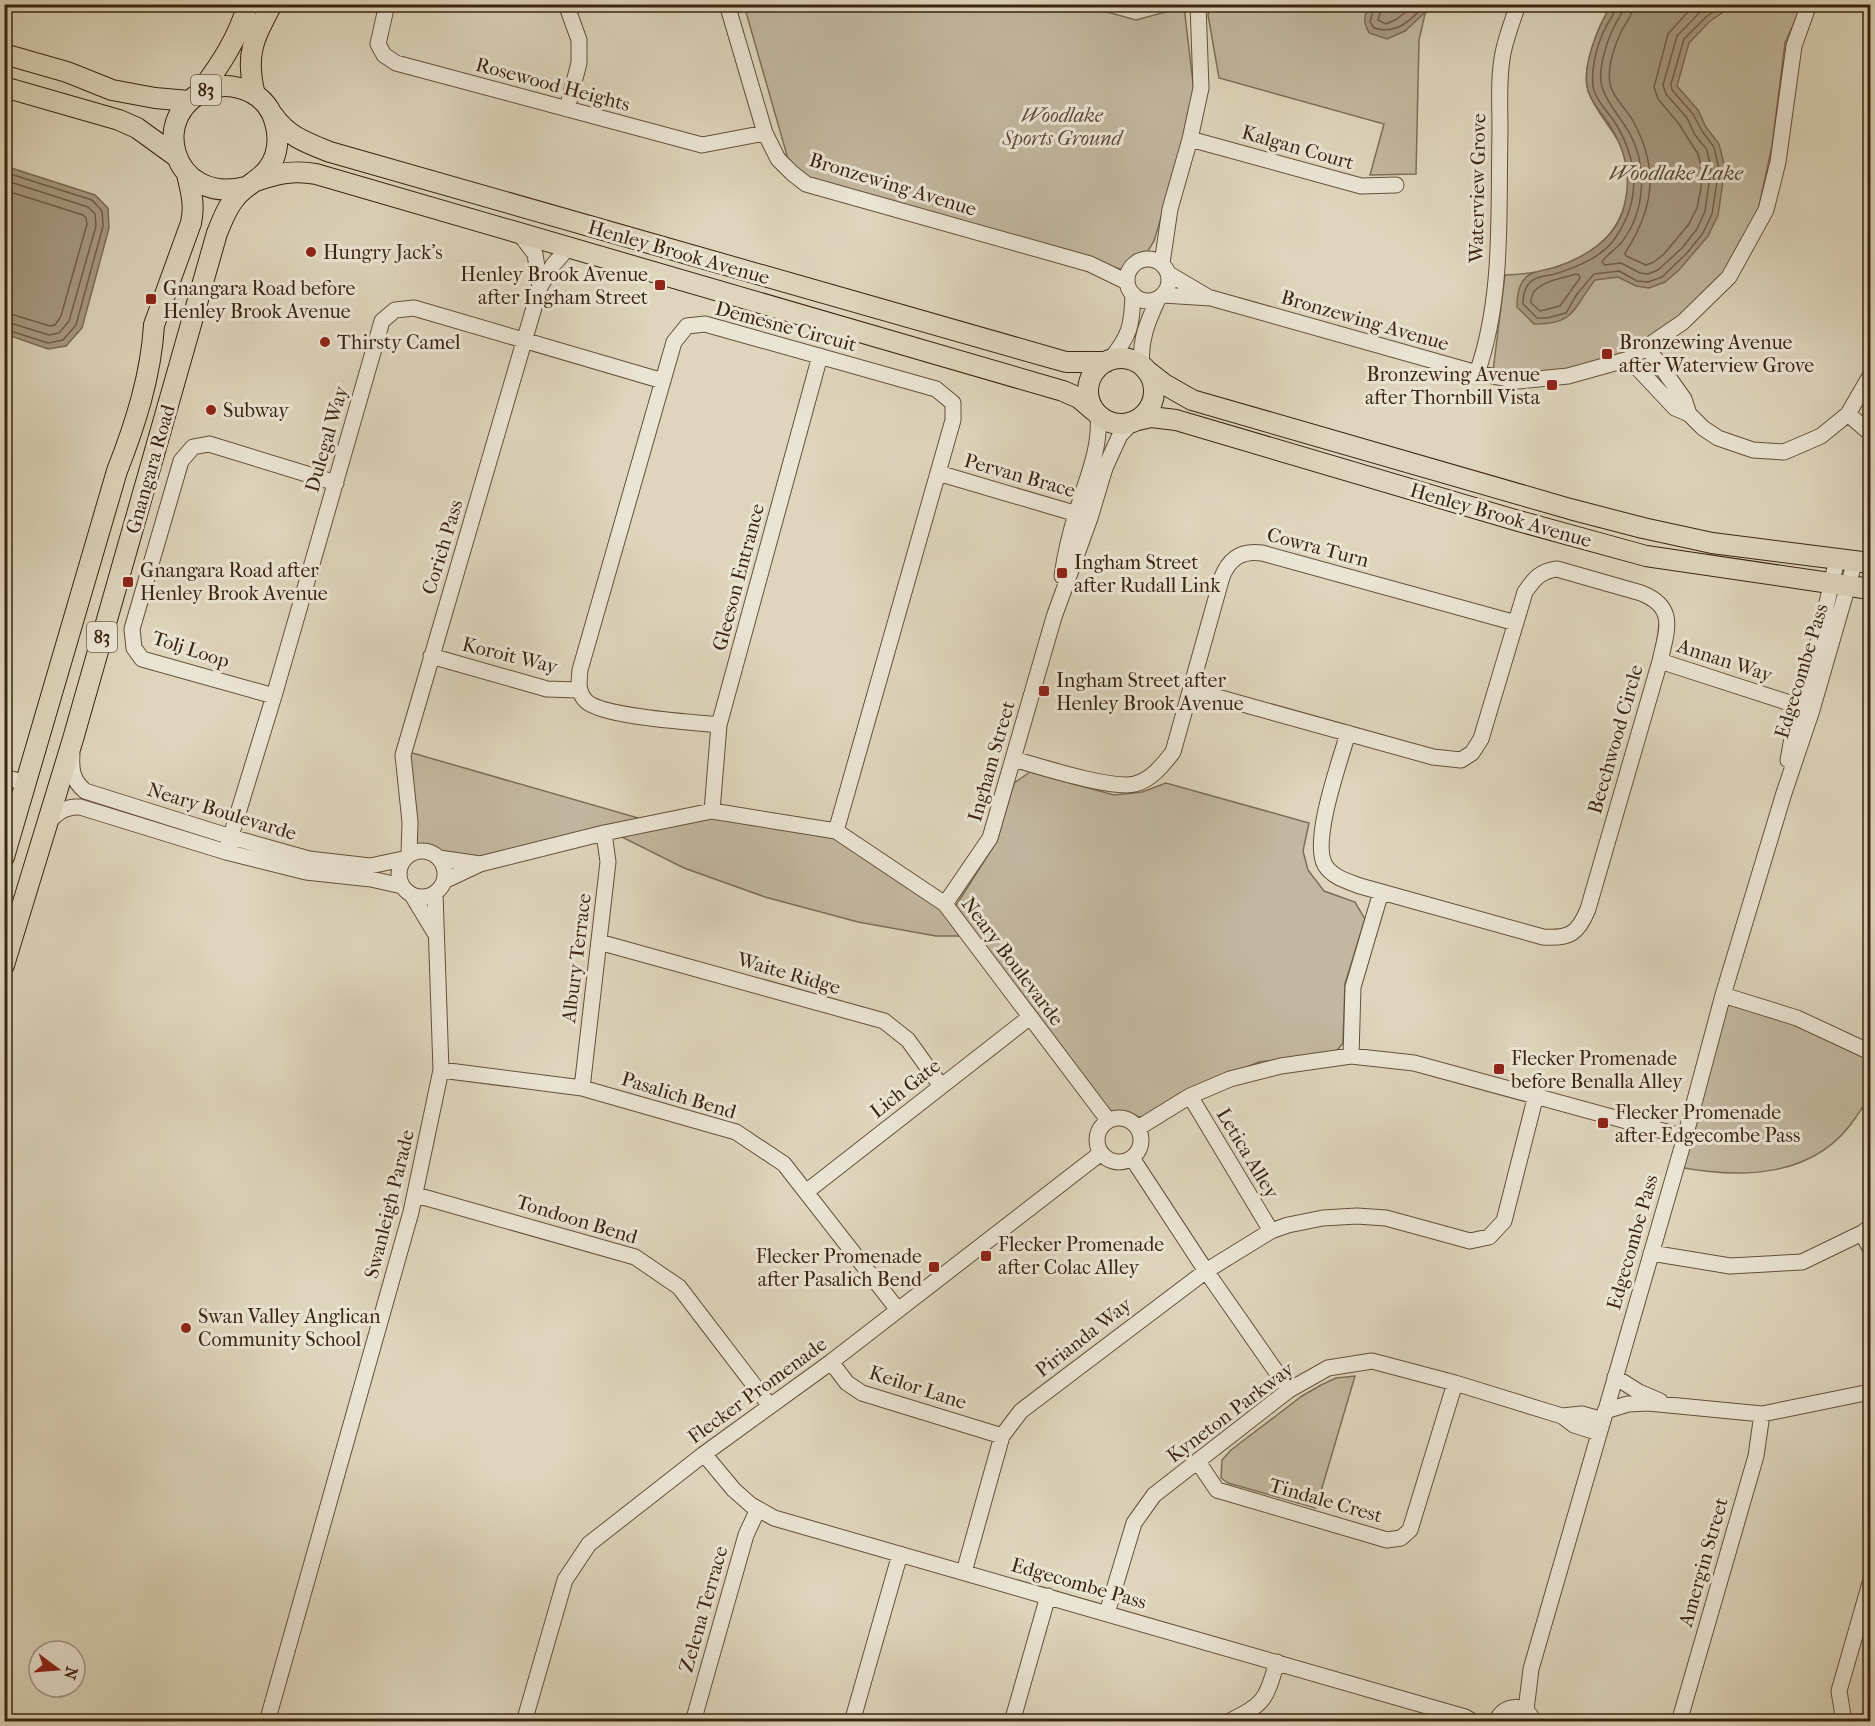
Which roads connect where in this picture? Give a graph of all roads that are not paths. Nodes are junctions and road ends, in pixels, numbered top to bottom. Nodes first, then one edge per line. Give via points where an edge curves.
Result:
1 (248, 4) edge
2 (272, 4) edge
3 (387, 4) edge
4 (567, 4) edge
5 (727, 4) edge
6 (1198, 4) edge
7 (1518, 4) edge
8 (1809, 4) edge
9 (4, 54) edge
10 (4, 87) edge
11 (195, 97) junction
12 (261, 101) junction
13 (567, 109) junction
14 (765, 133) junction
15 (1190, 139) junction
16 (177, 157) junction
17 (187, 174) junction
18 (251, 184) junction
19 (1396, 185) dead end
20 (519, 233) junction
21 (568, 248) junction
22 (1160, 265) junction
23 (1130, 281) junction
24 (540, 287) junction
25 (1161, 297) junction
26 (1211, 298) junction
27 (525, 340) junction
28 (1647, 347) junction
29 (820, 356) junction
30 (1629, 359) junction
31 (1108, 362) junction
32 (1144, 368) junction
33 (1477, 373) junction
34 (1870, 376) edge
35 (663, 381) junction
36 (1096, 413) junction
37 (1689, 414) junction
38 (1848, 414) junction
39 (1136, 421) junction
40 (1870, 433) edge
41 (938, 473) junction
42 (336, 483) junction
43 (1083, 515) junction
44 (1854, 561) edge
45 (1840, 585) junction
46 (1870, 589) edge
47 (1516, 622) junction
48 (431, 656) junction
49 (1660, 661) junction
50 (579, 690) junction
51 (1192, 690) junction
52 (274, 696) junction
53 (1805, 708) junction
54 (719, 725) junction
55 (1348, 733) junction
56 (73, 739) junction
57 (1013, 759) junction
58 (4, 777) edge
59 (26, 783) junction
60 (712, 811) junction
61 (410, 822) junction
62 (45, 829) junction
63 (836, 831) junction
64 (604, 833) junction
65 (228, 845) junction
66 (432, 854) junction
67 (406, 856) junction
68 (4, 857) edge
69 (480, 864) junction
70 (440, 887) junction
71 (407, 890) junction
72 (1381, 892) junction
73 (945, 904) junction
74 (435, 933) junction
75 (599, 942) junction
76 (4, 964) edge
77 (1723, 995) junction
78 (1030, 1017) junction
79 (1870, 1052) edge
80 (1351, 1056) junction
81 (441, 1070) junction
82 (941, 1086) junction
83 (582, 1088) junction
84 (1536, 1095) junction
85 (1190, 1096) junction
86 (1108, 1120) junction
87 (1138, 1128) junction
88 (1685, 1137) junction
89 (1101, 1153) junction
90 (1132, 1158) junction
91 (806, 1192) junction
92 (416, 1195) junction
93 (1866, 1230) edge
94 (1271, 1232) junction
95 (1870, 1248) edge
96 (1651, 1253) junction
97 (1206, 1271) junction
98 (898, 1310) junction
99 (831, 1362) junction
100 (1615, 1377) junction
101 (1455, 1383) junction
102 (1289, 1390) junction
103 (1870, 1392) edge
104 (1668, 1405) junction
105 (770, 1406) junction
106 (1762, 1414) junction
107 (1603, 1421) junction
108 (1002, 1436) junction
109 (704, 1454) junction
110 (1197, 1462) junction
111 (758, 1509) junction
112 (900, 1554) junction
113 (964, 1572) junction
114 (1870, 1583) edge
115 (1048, 1596) junction
116 (1107, 1613) junction
117 (1277, 1662) junction
118 (1531, 1669) junction
119 (1502, 1714) edge
120 (1530, 1716) edge
121 (1470, 1719) edge
122 (1870, 1720) edge
123 (267, 1722) edge
124 (524, 1722) edge
125 (693, 1722) edge
126 (852, 1722) edge
127 (1012, 1722) edge
128 (1228, 1722) edge
129 (1679, 1722) edge
130 (1844, 1722) edge
131 (1862, 1722) edge

1 - 11 main road, 83 via 228,52
2 - 12 main road, 83 via 249,57
3 - 13 street, Rosewood Heights via 378,44 384,55 396,63
4 - 13 street via 579,40 579,63
5 - 14 street, Bronzewing Avenue
6 - 15 street via 1201,88
7 - 33 street, Waterview Grove via 1500,78 1494,314
8 - 28 street, Bronzewing Avenue via 1794,45 1778,162 1766,210 1729,277 1683,322
9 - 11 main road via 112,90 155,98
10 - 16 main road via 119,120
11 - 12 main road, 83 via 214,87 228,86 242,88
11 - 16 main road, 83 via 180,113 175,127
12 - 18 main road, 83 via 275,122 278,138 268,169
12 - 31 main road, Henley Brook Avenue via 289,133 330,152 1066,362
13 - 14 street, Rosewood Heights via 702,145
14 - 23 street, Bronzewing Avenue via 778,159 806,184 1090,264
15 - 19 street, Kalgan Court via 1361,186
15 - 22 street via 1170,209
16 - 17 main road, 83
17 - 18 main road, 83 via 214,190 230,191
17 - 59 main road, Gnangara Road / 83 via 194,209 191,223 154,325 141,402 117,471
18 - 20 main road, Henley Brook Avenue via 284,173 306,172
18 - 56 main road, Gnangara Road / 83 via 234,199 217,233
20 - 21 main road, Henley Brook Avenue
20 - 24 street, Corich Pass via 535,254
21 - 24 street, Corich Pass
21 - 36 main road, Henley Brook Avenue via 1063,391 1079,398
22 - 23 street via 1135,263
22 - 25 street via 1168,289
22 - 26 street, Bronzewing Avenue
23 - 25 street via 1145,301
23 - 31 street via 1131,328
24 - 27 street, Corich Pass
25 - 26 street, Bronzewing Avenue
25 - 32 street via 1143,334
26 - 33 street, Bronzewing Avenue
27 - 35 street, Dulegal Way
27 - 42 street, Dulegal Way via 414,308 395,310 382,321
27 - 48 street, Corich Pass
28 - 30 street, Bronzewing Avenue
28 - 37 street via 1684,399
29 - 35 street, Demesne Circuit via 705,324 687,326 674,342
29 - 41 street, Demesne Circuit via 945,395 954,412
29 - 54 street, Gleeson Entrance
30 - 33 street, Bronzewing Avenue via 1568,376 1518,381
30 - 37 street via 1675,408
31 - 32 main road via 1128,359
31 - 36 main road via 1097,369 1088,389
32 - 39 main road via 1154,387 1154,396 1145,414
32 - 44 main road, Henley Brook Avenue via 1192,400 1570,510 1712,543
34 - 38 street
35 - 50 street, Demesne Circuit via 580,670
36 - 39 main road via 1115,424
36 - 43 street, Ingham Street via 1099,427
37 - 38 street via 1718,438 1753,450 1784,452 1821,436
38 - 40 street
39 - 43 street, Ingham Street via 1120,435
39 - 45 main road, Henley Brook Avenue via 1151,417 1176,420 1646,556
41 - 43 street, Pervan Brace
41 - 63 street, Demesne Circuit
42 - 52 street, Dulegal Way
42 - 52 street, Tolj Loop via 209,444 193,447 181,461 132,629 134,648 142,659
43 - 57 street, Ingham Street
44 - 45 street, Edgecombe Pass
45 - 46 main road, Henley Brook Avenue
45 - 53 street, Edgecombe Pass
47 - 49 street, Beechwood Circle via 1525,592 1534,578 1546,570 1557,569 1653,598 1662,606 1667,629
47 - 51 street, Cowra Turn via 1247,552 1226,567
47 - 55 street, Beechwood Circle via 1481,739 1472,753 1461,760 1432,757
48 - 50 street, Koroit Way via 547,689
48 - 61 street, Corich Pass via 403,755
49 - 53 street, Annan Way
49 - 72 street, Beechwood Circle via 1588,909 1575,932 1557,938 1543,937
50 - 54 street via 587,702 611,712
51 - 55 street, Beechwood Circle
51 - 57 street, Cowra Turn via 1173,752 1156,774 1134,784 1112,785
52 - 65 street, Dulegal Way
53 - 77 street, Edgecombe Pass via 1784,793
54 - 60 street, Gleeson Entrance
55 - 72 street, Beechwood Circle via 1320,837 1321,853 1332,873
56 - 62 main road, Gnangara Road / 83
56 - 65 street, Neary Boulevarde via 73,777 85,791
57 - 73 street, Ingham Street via 990,838
58 - 59 street
59 - 68 main road, Gnangara Road / 83
60 - 63 street, Neary Boulevarde
60 - 64 street, Neary Boulevarde
61 - 66 street, Corich Pass
61 - 67 street, Corich Pass
62 - 65 street, Neary Boulevarde via 61,810 80,807
62 - 76 main road, Gnangara Road / 83
63 - 73 street, Neary Boulevarde
64 - 69 street, Neary Boulevarde
64 - 75 street, Albury Terrace via 608,862
65 - 67 street, Neary Boulevarde via 370,866
65 - 71 street, Neary Boulevarde via 306,872 371,879
66 - 67 street
66 - 69 street, Neary Boulevarde
66 - 70 street via 444,869
67 - 71 street via 398,872
69 - 70 street, Neary Boulevarde
70 - 71 street via 424,897
70 - 74 street, Swanleigh Parade
71 - 74 street, Swanleigh Parade
72 - 80 street via 1353,987
73 - 78 street, Neary Boulevarde
74 - 81 street, Swanleigh Parade
75 - 82 street, Waite Ridge via 884,1021 908,1040
75 - 83 street, Albury Terrace
77 - 79 street via 1797,1018
77 - 88 street, Edgecombe Pass
78 - 82 street, Lich Gate
78 - 86 street, Neary Boulevarde
80 - 84 street via 1414,1063
80 - 85 street via 1281,1066 1230,1079
81 - 83 street, Pasalich Bend
81 - 92 street, Swanleigh Parade
82 - 91 street, Lich Gate
83 - 91 street, Pasalich Bend via 736,1132 784,1164
84 - 88 street
84 - 94 street, Pirianda Way via 1504,1221 1489,1237 1470,1242 1386,1218 1357,1216 1323,1218
85 - 87 street
85 - 94 street, Letica Alley
86 - 87 street via 1127,1119
86 - 89 street via 1096,1139
87 - 90 street via 1140,1148
88 - 96 street, Edgecombe Pass
89 - 90 street via 1112,1162
89 - 98 street, Flecker Promenade
90 - 97 street
91 - 98 street, Pasalich Bend
92 - 105 street, Tondoon Bend via 635,1257 679,1287
92 - 123 street, Swanleigh Parade
93 - 95 street
93 - 96 street via 1802,1262 1730,1266
94 - 97 street, Pirianda Way
96 - 100 street, Edgecombe Pass
97 - 102 street
97 - 108 street, Pirianda Way via 1021,1411
98 - 99 street, Flecker Promenade
99 - 105 street, Flecker Promenade
99 - 108 street, Keilor Lane via 862,1393
100 - 104 street
100 - 107 street, Edgecombe Pass
101 - 102 street, Kyneton Parkway via 1372,1361 1328,1368
101 - 107 street, Kyneton Parkway via 1563,1416 1574,1425
101 - 110 street, Tindale Crest via 1410,1530 1401,1538 1388,1540 1217,1490
102 - 110 street, Kyneton Parkway
103 - 106 street
104 - 106 street
104 - 107 street via 1629,1404
105 - 109 street, Flecker Promenade
106 - 129 street, Amergin Street via 1756,1456
107 - 118 street, Edgecombe Pass
108 - 113 street, Pirianda Way
109 - 111 street, Edgecombe Pass via 734,1490
109 - 124 street, Flecker Promenade via 589,1544 565,1580
110 - 116 street, Kyneton Parkway via 1154,1495 1134,1522
111 - 112 street, Edgecombe Pass via 774,1518
111 - 125 street, Zelena Terrace via 746,1535
112 - 113 street, Edgecombe Pass
112 - 126 street
113 - 115 street, Edgecombe Pass
114 - 130 street via 1839,1691
115 - 116 street, Edgecombe Pass
115 - 127 street
116 - 117 street, Edgecombe Pass
117 - 121 street, Edgecombe Pass
117 - 128 street via 1264,1699 1254,1709
118 - 119 street, Edgecombe Pass
118 - 120 street, Edgecombe Pass
119 - 120 street via 1521,1707
119 - 121 street, Edgecombe Pass
122 - 131 street

